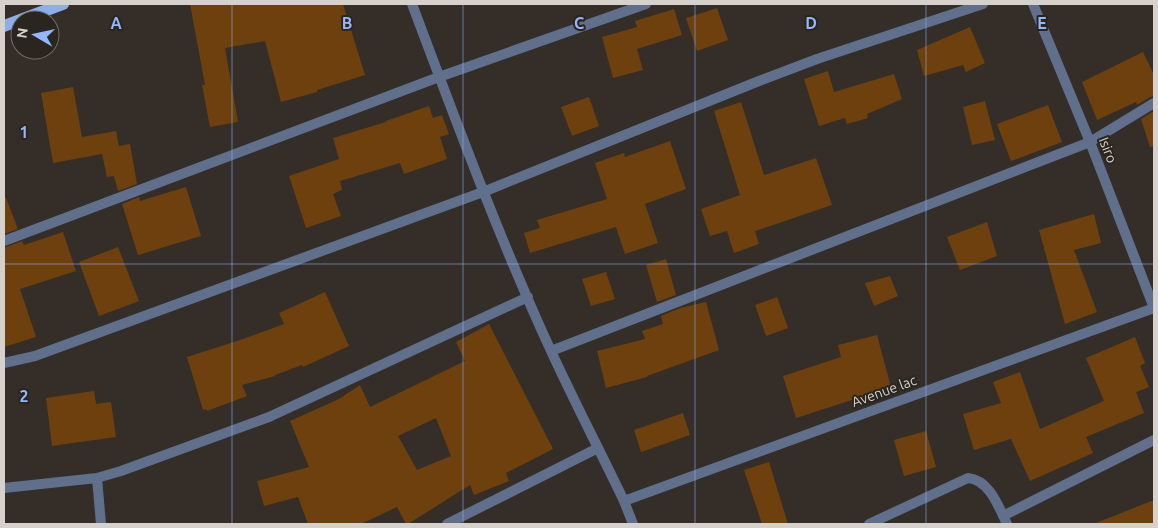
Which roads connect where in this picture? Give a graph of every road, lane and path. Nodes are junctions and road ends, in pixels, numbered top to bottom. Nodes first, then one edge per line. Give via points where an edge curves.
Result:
1 (63, 4) edge
2 (412, 4) edge
3 (646, 4) edge
4 (983, 4) edge
5 (1033, 4) edge
6 (4, 26) edge
7 (439, 77) junction
8 (1154, 103) edge
9 (1090, 142) junction
10 (483, 192) junction
11 (4, 241) edge
12 (528, 297) junction
13 (1154, 308) edge
14 (551, 352) junction
15 (4, 363) edge
16 (1154, 440) edge
17 (598, 448) junction
18 (96, 478) junction
19 (4, 488) edge
20 (624, 501) junction
21 (1005, 520) edge
22 (101, 524) edge
23 (447, 524) edge
24 (633, 524) edge
25 (869, 524) edge

1 - 6 main road
2 - 7 street
3 - 7 street
4 - 10 street via 754,83
5 - 9 street, Isiro
7 - 10 street
7 - 11 street
8 - 9 street
9 - 13 street, Isiro
9 - 14 street
10 - 12 street
10 - 15 street via 35,356
12 - 14 street
12 - 18 street via 269,416
13 - 20 street, Avenue lac
14 - 17 street
16 - 21 street
17 - 20 street
17 - 23 street
18 - 19 street
18 - 22 street
20 - 24 street
21 - 25 street via 991,493 975,478 968,478

